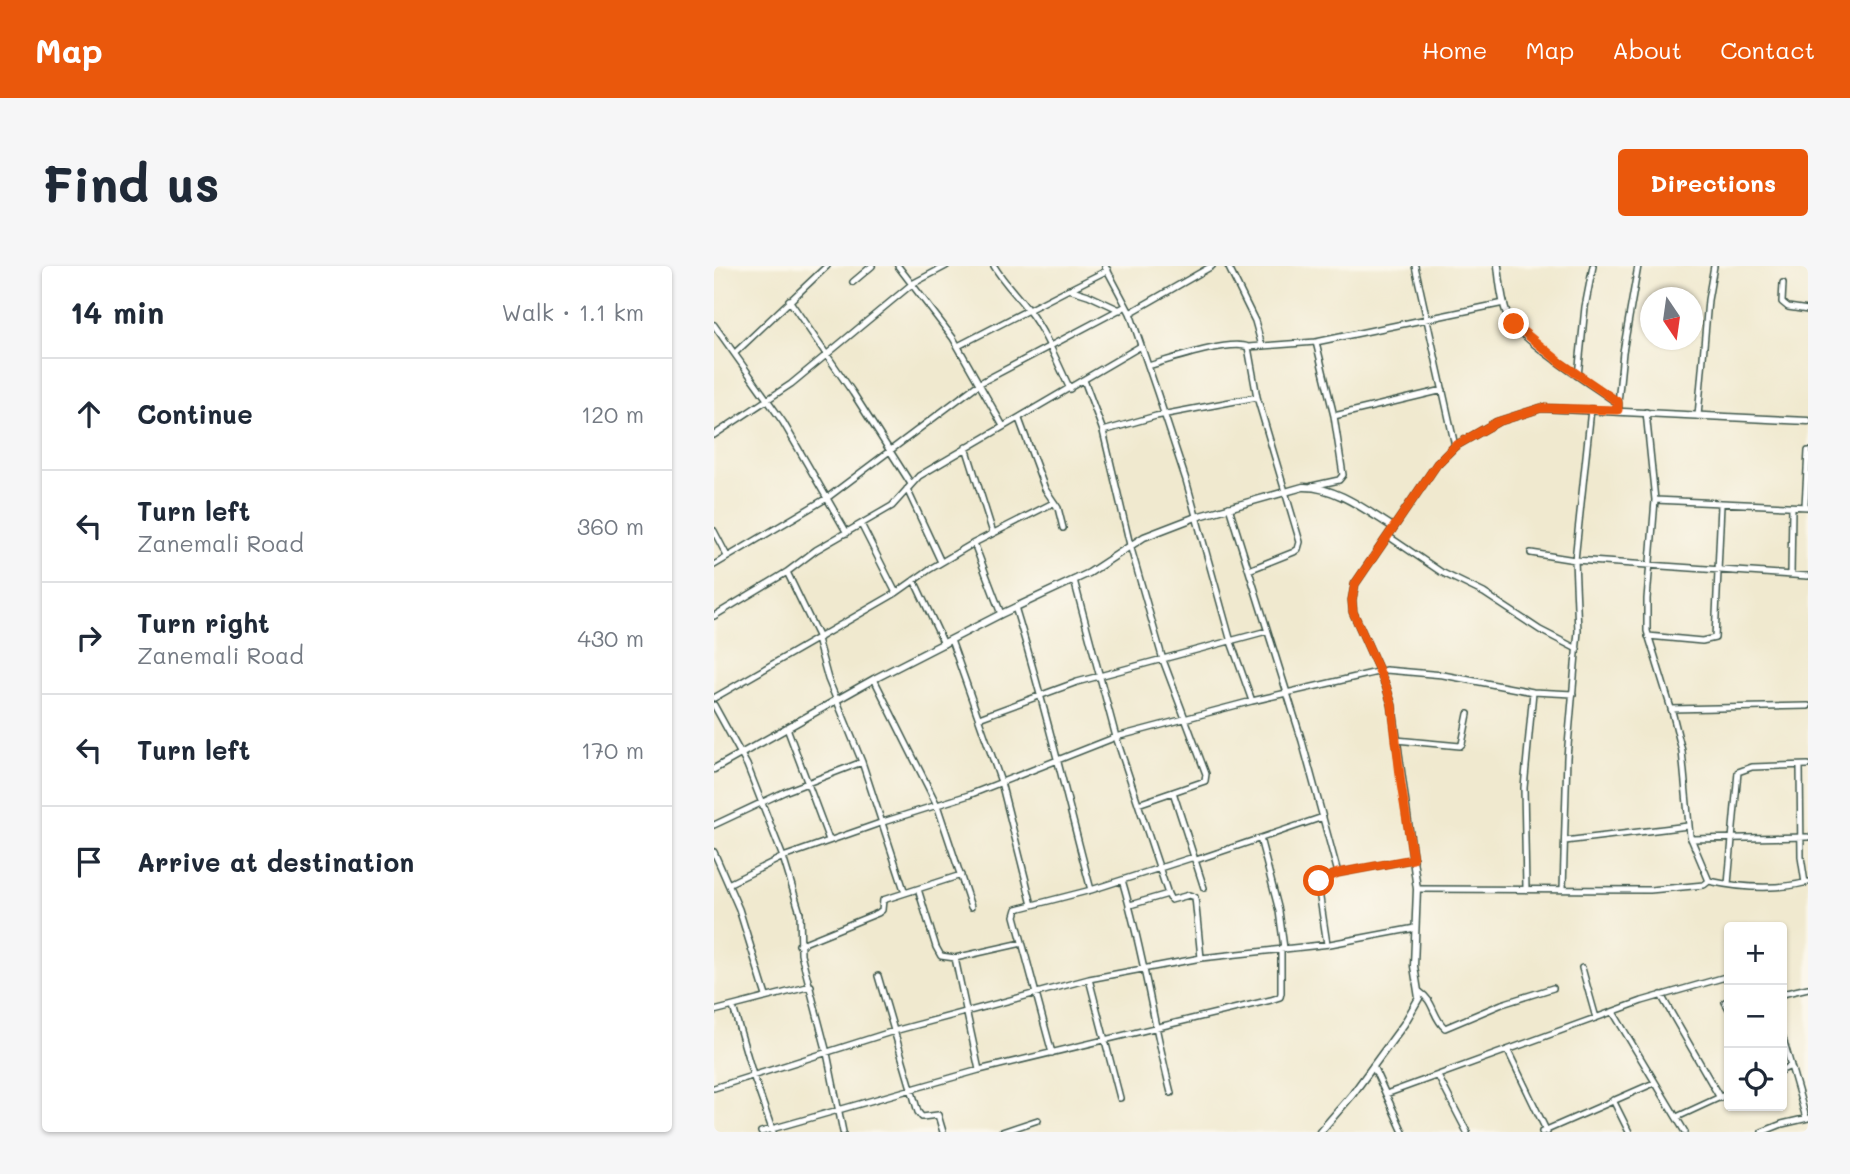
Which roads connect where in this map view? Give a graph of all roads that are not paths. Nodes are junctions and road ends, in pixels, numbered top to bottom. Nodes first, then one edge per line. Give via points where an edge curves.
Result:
1 (827, 266) edge
2 (872, 266) edge
3 (898, 266) edge
4 (946, 266) edge
5 (994, 266) edge
6 (1212, 266) edge
7 (1227, 266) edge
8 (1415, 266) edge
9 (1498, 266) edge
10 (1593, 266) edge
11 (1638, 266) edge
12 (1714, 266) edge
13 (1106, 268) edge
14 (853, 282) dead end
15 (1783, 283) dead end
16 (912, 284) junction
17 (1069, 289) junction
18 (789, 300) junction
19 (1504, 303) junction
20 (1027, 309) junction
21 (1128, 309) junction
22 (1120, 310) junction
23 (1808, 310) edge
24 (1429, 320) junction
25 (714, 326) edge
26 (1316, 342) junction
27 (958, 346) junction
28 (1050, 346) junction
29 (1140, 346) junction
30 (1262, 346) junction
31 (1248, 347) junction
32 (735, 353) junction
33 (827, 354) junction
34 (1148, 366) junction
35 (1578, 376) junction
36 (1084, 380) junction
37 (980, 383) junction
38 (1070, 389) junction
39 (1443, 390) junction
40 (1257, 397) junction
41 (768, 401) junction
42 (1618, 406) junction
43 (1591, 409) junction
44 (1646, 412) junction
45 (1164, 415) junction
46 (1698, 415) junction
47 (1334, 416) junction
48 (1019, 419) junction
49 (1808, 421) edge
50 (1003, 426) junction
51 (1103, 430) junction
52 (714, 435) edge
53 (1455, 446) junction
54 (966, 447) junction
55 (1808, 451) edge
56 (889, 452) junction
57 (909, 486) junction
58 (1312, 486) junction
59 (1284, 492) junction
60 (827, 498) junction
61 (1655, 500) junction
62 (1053, 503) junction
63 (1721, 505) junction
64 (1229, 507) junction
65 (1793, 507) junction
66 (1806, 507) edge
67 (1196, 517) junction
68 (862, 526) junction
69 (1394, 527) junction
70 (1063, 528) dead end
71 (714, 530) edge
72 (847, 533) junction
73 (993, 533) junction
74 (1388, 536) junction
75 (974, 543) junction
76 (1130, 545) junction
77 (1531, 553) dead end
78 (727, 556) junction
79 (1575, 560) junction
80 (942, 562) junction
81 (714, 565) edge
82 (1650, 565) junction
83 (1249, 570) junction
84 (1718, 571) junction
85 (787, 572) junction
86 (1791, 575) junction
87 (1808, 576) edge
88 (914, 580) junction
89 (1074, 580) junction
90 (897, 593) junction
91 (1015, 607) junction
92 (1001, 614) junction
93 (714, 616) edge
94 (1266, 631) junction
95 (1647, 636) junction
96 (818, 639) junction
97 (948, 642) junction
98 (1231, 642) junction
99 (1577, 649) junction
100 (1163, 660) junction
101 (1380, 673) junction
102 (1099, 676) junction
103 (874, 679) junction
104 (1533, 692) junction
105 (1287, 693) junction
106 (1573, 694) junction
107 (1042, 695) junction
108 (714, 698) edge
109 (838, 699) junction
110 (1252, 701) junction
111 (714, 705) edge
112 (1808, 706) edge
113 (1671, 709) junction
114 (1468, 713) dead end
115 (979, 718) junction
116 (1183, 718) junction
117 (787, 728) junction
118 (1116, 737) junction
119 (1396, 740) junction
120 (741, 754) junction
121 (1056, 759) junction
122 (862, 762) junction
123 (1808, 765) edge
124 (1800, 767) junction
125 (714, 769) edge
126 (1001, 782) junction
127 (807, 783) junction
128 (1174, 792) junction
129 (760, 804) junction
130 (1138, 804) junction
131 (937, 805) junction
132 (1323, 817) junction
133 (883, 822) junction
134 (714, 825) edge
135 (1688, 826) junction
136 (1801, 837) junction
137 (1808, 837) edge
138 (1260, 838) junction
139 (1732, 838) junction
140 (1691, 839) junction
141 (829, 840) junction
142 (1564, 841) junction
143 (714, 852) edge
144 (783, 857) junction
145 (1195, 858) junction
146 (1413, 859) junction
147 (716, 861) edge
148 (1159, 869) junction
149 (1338, 873) junction
150 (961, 875) junction
151 (1122, 880) junction
152 (1709, 881) junction
153 (1807, 882) edge
154 (728, 884) junction
155 (1728, 884) junction
156 (1204, 888) dead end
157 (1526, 888) junction
158 (918, 889) junction
159 (1417, 889) junction
160 (1563, 889) junction
161 (1091, 890) junction
162 (905, 893) junction
163 (1168, 894) junction
164 (1032, 905) junction
165 (1130, 905) junction
166 (971, 907) dead end
167 (1415, 929) junction
168 (1022, 943) junction
169 (1327, 944) junction
170 (799, 945) junction
171 (1282, 948) junction
172 (955, 958) junction
173 (1201, 958) junction
174 (1582, 968) dead end
175 (1143, 969) junction
176 (878, 976) dead end
177 (1724, 977) edge
178 (1089, 979) junction
179 (810, 986) junction
180 (1553, 988) dead end
181 (1808, 988) edge
182 (1420, 992) junction
183 (1787, 993) edge
184 (1036, 994) junction
185 (1661, 995) junction
186 (766, 996) junction
187 (733, 1007) junction
188 (714, 1011) edge
189 (967, 1012) junction
190 (1614, 1012) junction
191 (1597, 1018) junction
192 (1155, 1027) junction
193 (894, 1031) junction
194 (1104, 1040) junction
195 (1786, 1048) edge
196 (1508, 1051) junction
197 (827, 1053) junction
198 (1052, 1053) junction
199 (1373, 1066) junction
200 (1791, 1066) junction
201 (1787, 1068) edge
202 (979, 1070) junction
203 (753, 1075) junction
204 (1438, 1076) junction
205 (1654, 1083) junction
206 (714, 1088) edge
207 (911, 1089) junction
208 (1171, 1093) dead end
209 (1386, 1094) junction
210 (1724, 1096) edge
211 (1120, 1098) dead end
212 (1720, 1098) junction
213 (1613, 1100) junction
214 (838, 1110) junction
215 (1677, 1117) junction
216 (1807, 1118) edge
217 (1038, 1120) dead end
218 (772, 1130) edge
219 (1770, 1130) edge
220 (761, 1132) edge
221 (843, 1132) edge
222 (943, 1132) edge
223 (1002, 1132) edge
224 (1320, 1132) edge
225 (1403, 1132) edge
226 (1467, 1132) edge
227 (1545, 1132) edge
228 (1629, 1132) edge
229 (1685, 1132) edge
230 (1762, 1132) edge

1 - 18 street
2 - 14 street
3 - 16 street
4 - 16 street
5 - 20 street
6 - 21 street
7 - 30 street via 1255,321
8 - 24 street
9 - 19 street
10 - 35 street
11 - 42 street
12 - 46 street
13 - 17 street
13 - 21 street
15 - 23 street via 1782,302
16 - 27 street
16 - 33 street
17 - 20 street
17 - 22 street
18 - 32 street
18 - 33 street
19 - 24 street
19 - 35 street via 1518,330
20 - 27 street
20 - 28 street
21 - 22 street
21 - 29 street
22 - 28 street
24 - 26 street
24 - 39 street
25 - 32 street
26 - 30 street
26 - 47 street
27 - 37 street
28 - 37 street
28 - 38 street
29 - 34 street
29 - 36 street
30 - 31 street
31 - 34 street via 1217,348
31 - 40 street
32 - 41 street
33 - 41 street
33 - 56 street
34 - 45 street
35 - 42 street
36 - 38 street
36 - 51 street
37 - 50 street
37 - 56 street
38 - 48 street
39 - 47 street
39 - 53 street
40 - 45 street
40 - 59 street
41 - 52 street
41 - 60 street
42 - 43 street
42 - 44 street
43 - 53 street via 1541,408 1497,422
43 - 79 street
44 - 46 street
44 - 61 street
45 - 51 street
45 - 67 street
46 - 49 street
47 - 58 street via 1343,477
48 - 50 street
48 - 62 street
50 - 54 street
51 - 76 street
53 - 69 street via 1437,464
54 - 57 street
54 - 73 street
55 - 66 street
56 - 57 street
56 - 60 street
57 - 68 street via 902,498
57 - 80 street
58 - 59 street
58 - 69 street
59 - 64 street
59 - 83 street via 1299,546
60 - 72 street
60 - 78 street
61 - 63 street
61 - 82 street
62 - 70 street
62 - 73 street
63 - 65 street
63 - 84 street
64 - 67 street
64 - 83 street
65 - 66 street
65 - 86 street
67 - 76 street
67 - 98 street
68 - 72 street
68 - 90 street
69 - 74 street
71 - 78 street
72 - 85 street
73 - 75 street
74 - 99 street via 1441,572
74 - 101 street via 1355,584 1352,600
75 - 80 street
75 - 92 street
76 - 89 street
76 - 100 street
77 - 79 street
78 - 81 street
79 - 82 street
79 - 99 street
80 - 88 street
82 - 84 street
82 - 95 street
83 - 94 street
84 - 86 street
84 - 95 street via 1715,638
85 - 93 street
85 - 96 street
86 - 87 street
88 - 90 street
88 - 97 street
89 - 91 street
89 - 102 street
90 - 96 street
91 - 92 street
91 - 107 street
92 - 97 street
94 - 98 street
94 - 105 street
95 - 113 street
96 - 108 street
96 - 109 street
97 - 103 street
97 - 115 street
98 - 100 street
98 - 110 street
99 - 106 street
100 - 102 street
100 - 116 street
101 - 104 street via 1393,669 1443,675
101 - 105 street
101 - 119 street via 1392,705
102 - 107 street
102 - 118 street
103 - 109 street
103 - 131 street
104 - 106 street
104 - 157 street via 1524,788
105 - 110 street
105 - 132 street
106 - 142 street
107 - 115 street
107 - 121 street
109 - 117 street
109 - 122 street
110 - 116 street
111 - 120 street
112 - 113 street
113 - 135 street via 1682,751
114 - 119 street via 1460,746
115 - 126 street
116 - 118 street
116 - 128 street via 1206,778
117 - 120 street
117 - 127 street
118 - 121 street
118 - 130 street
119 - 146 street
120 - 125 street
120 - 129 street
121 - 126 street
121 - 161 street
122 - 127 street
122 - 133 street
123 - 124 street
124 - 136 street
124 - 139 street via 1740,769
126 - 131 street
126 - 164 street
127 - 129 street
127 - 141 street
128 - 130 street
128 - 145 street
129 - 134 street
129 - 144 street
130 - 148 street
131 - 133 street
131 - 150 street
132 - 138 street
132 - 149 street
133 - 141 street
133 - 162 street
135 - 140 street
135 - 142 street
136 - 137 street
136 - 139 street
136 - 153 street
138 - 145 street
138 - 171 street via 1279,911
139 - 140 street
139 - 155 street
140 - 152 street
141 - 144 street
142 - 160 street
143 - 147 street
144 - 154 street
144 - 170 street via 800,913
145 - 148 street
145 - 156 street
146 - 149 street
146 - 159 street
147 - 154 street
148 - 151 street
148 - 163 street
149 - 169 street via 1321,879 1318,885
150 - 158 street
150 - 166 street
151 - 161 street
151 - 165 street
152 - 155 street
152 - 160 street via 1650,890
153 - 155 street via 1760,887
154 - 186 street
157 - 159 street
157 - 160 street
158 - 162 street
158 - 172 street via 938,953
159 - 167 street
161 - 164 street
162 - 170 street via 883,900 878,913
163 - 165 street
163 - 173 street via 1171,900 1195,897
164 - 168 street via 1016,911
165 - 175 street
167 - 169 street
167 - 182 street via 1414,966
168 - 172 street
168 - 184 street
169 - 171 street
170 - 179 street
171 - 173 street
171 - 192 street via 1280,997
172 - 189 street
173 - 175 street
174 - 191 street
175 - 178 street
175 - 192 street
176 - 193 street
177 - 185 street
178 - 184 street
178 - 194 street
179 - 186 street
179 - 197 street
180 - 182 street via 1445,1028
181 - 183 street
182 - 199 street via 1416,1007
184 - 189 street
184 - 198 street
185 - 190 street
185 - 212 street
186 - 187 street
187 - 188 street
187 - 203 street
189 - 193 street
189 - 202 street
190 - 191 street
190 - 205 street
191 - 196 street
192 - 194 street
192 - 208 street
193 - 197 street
193 - 207 street
194 - 198 street
194 - 211 street
195 - 200 street
196 - 204 street
196 - 227 street
197 - 203 street
197 - 214 street
198 - 202 street
199 - 209 street
199 - 224 street
200 - 201 street
200 - 216 street
202 - 207 street
203 - 206 street
203 - 218 street
204 - 209 street
204 - 226 street
205 - 213 street
205 - 215 street
207 - 214 street
207 - 222 street via 919,1115 938,1115
209 - 225 street
210 - 212 street
212 - 215 street
213 - 227 street
213 - 228 street
214 - 218 street
214 - 221 street
215 - 229 street
216 - 219 street
217 - 223 street
218 - 220 street
219 - 230 street

